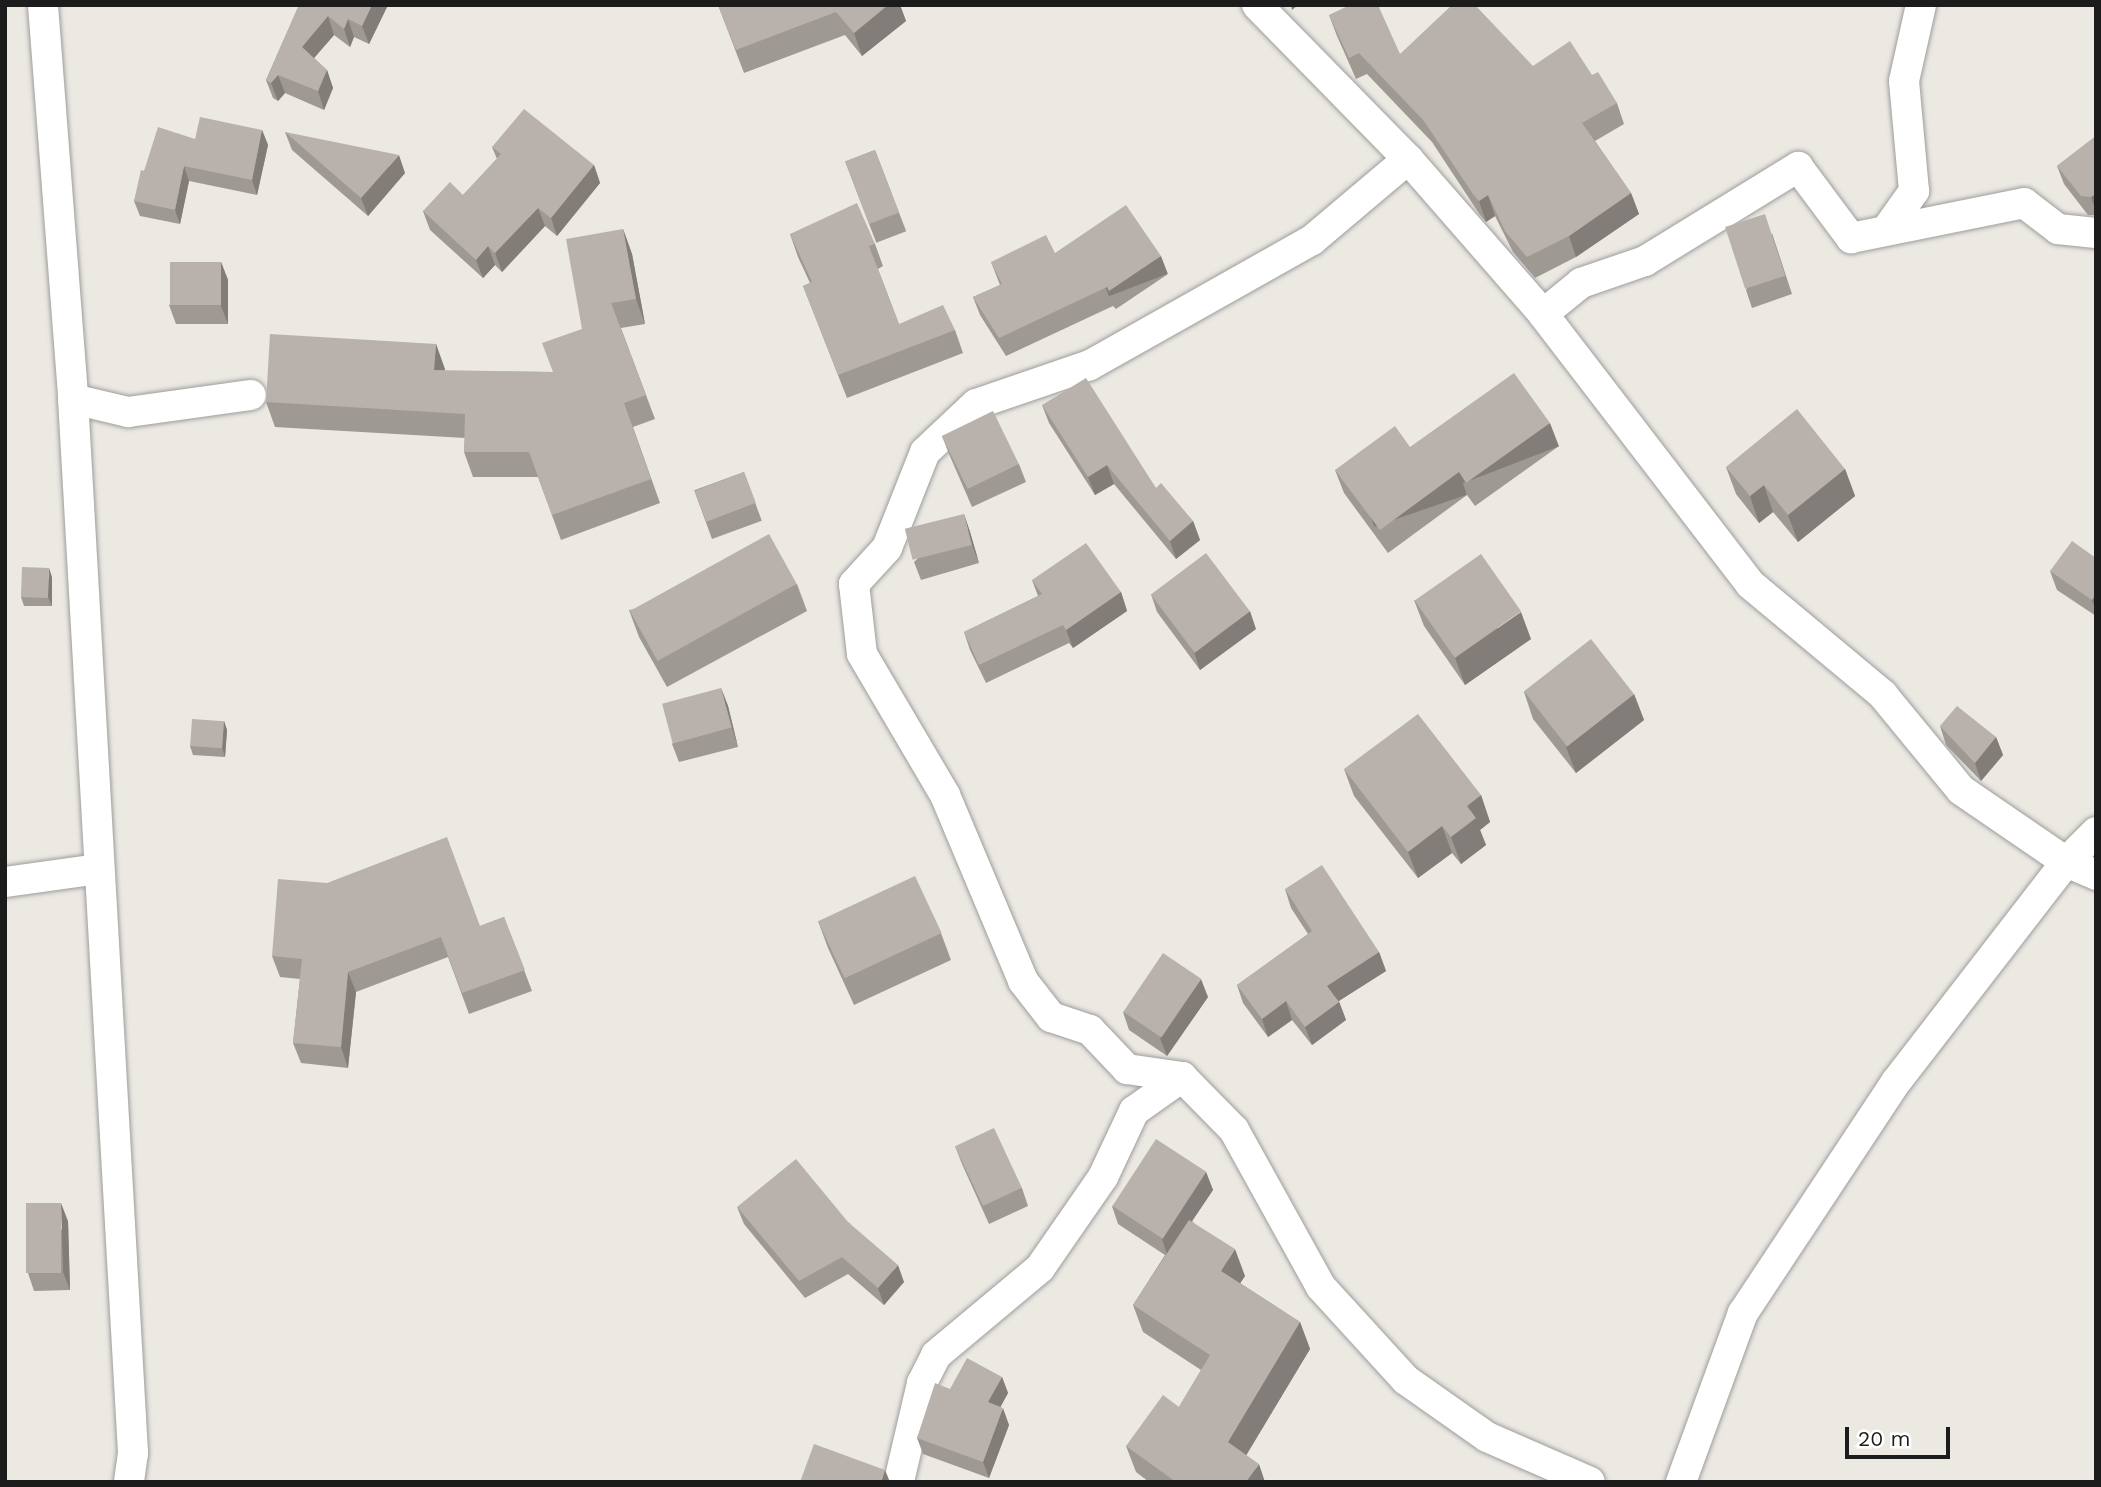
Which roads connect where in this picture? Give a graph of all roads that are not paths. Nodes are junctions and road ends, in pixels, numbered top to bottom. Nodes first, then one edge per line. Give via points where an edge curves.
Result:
1 (43, 5) edge
2 (1257, 5) edge
3 (1921, 5) edge
4 (1408, 159) junction
5 (1887, 229) junction
6 (2096, 233) edge
7 (1543, 314) junction
8 (251, 395) dead end
9 (73, 400) junction
10 (2096, 832) edge
11 (2066, 862) junction
12 (99, 869) junction
13 (2096, 876) edge
14 (5, 882) edge
15 (1182, 1077) junction
16 (900, 1476) dead end
17 (129, 1482) edge
18 (1590, 1482) edge
19 (1681, 1482) edge

1 - 9 street
2 - 4 street
3 - 5 street via 1905,81 1914,191
4 - 7 street
4 - 15 street via 1312,240 1090,365 976,404 925,452 887,548 854,584 862,654 945,795 1023,981 1051,1017 1090,1030 1127,1069
5 - 6 street via 2024,203 2058,229
5 - 7 street via 1851,238 1798,167 1645,261 1581,283
7 - 11 street via 1749,584 1883,695 1961,790
8 - 9 street via 128,412
9 - 12 street
10 - 11 street
11 - 13 street
11 - 19 street via 1896,1082 1743,1313
12 - 14 street
12 - 17 street via 133,1453
15 - 16 street via 1134,1111 1103,1177 1040,1268 936,1355 922,1383
15 - 18 street via 1234,1130 1321,1287 1406,1380 1487,1437

